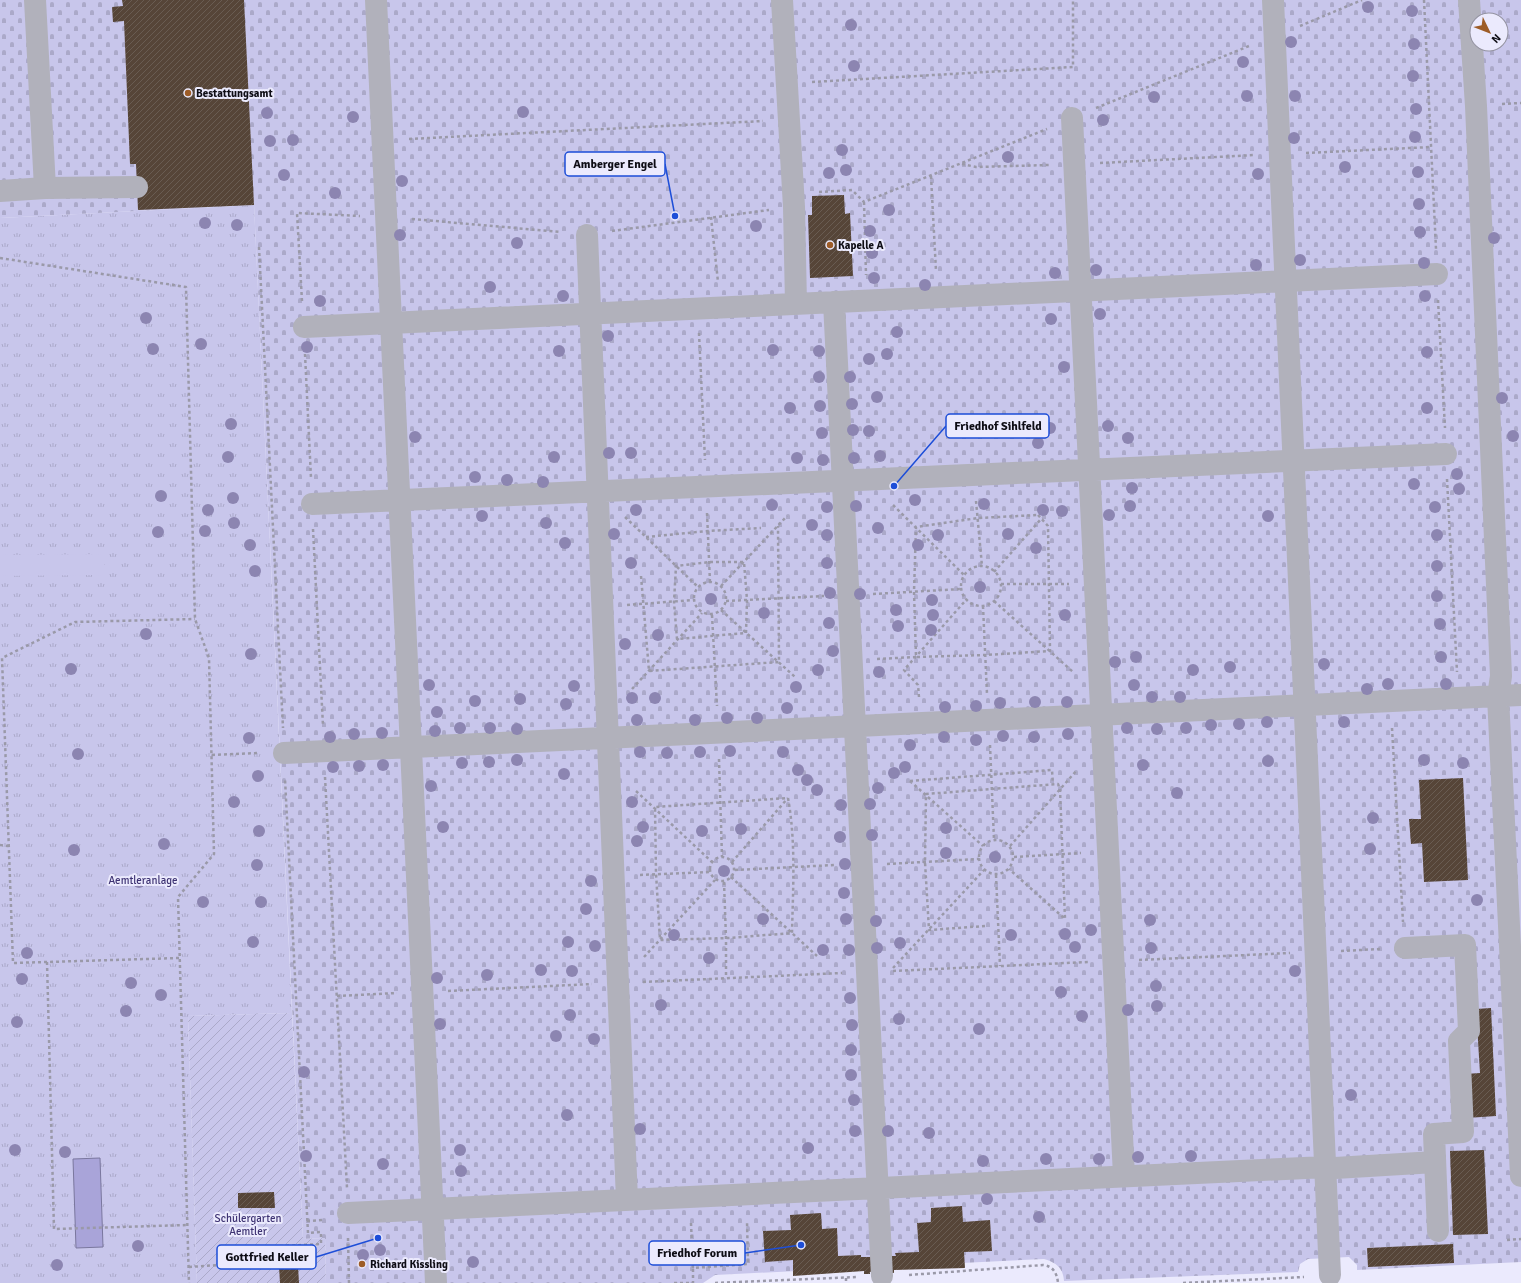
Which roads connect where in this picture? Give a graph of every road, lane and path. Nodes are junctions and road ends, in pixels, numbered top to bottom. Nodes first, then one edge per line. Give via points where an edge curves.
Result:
1 (35, 0) edge
2 (376, 0) edge
3 (782, 0) edge
4 (1073, 0) edge
5 (1273, 0) edge
6 (1424, 0) edge
7 (1469, 0) edge
8 (787, 83) junction
9 (1072, 118) dead end
10 (788, 120) junction
11 (383, 140) junction
12 (1431, 147) junction
13 (1280, 154) junction
14 (962, 164) dead end
15 (1074, 164) junction
16 (930, 176) dead end
17 (137, 187) dead end
18 (45, 188) junction
19 (0, 190) edge
20 (864, 202) dead end
21 (711, 216) dead end
22 (587, 235) dead end
23 (0, 258) edge
24 (1437, 274) junction
25 (1286, 281) junction
26 (1080, 291) junction
27 (937, 298) junction
28 (867, 301) junction
29 (834, 302) junction
30 (796, 304) junction
31 (720, 308) junction
32 (698, 309) junction
33 (590, 314) junction
34 (392, 322) junction
35 (304, 327) dead end
36 (1446, 454) junction
37 (1294, 460) junction
38 (1089, 470) junction
39 (974, 475) junction
40 (843, 480) junction
41 (866, 480) junction
42 (706, 486) junction
43 (598, 491) junction
44 (400, 500) junction
45 (312, 504) dead end
46 (787, 516) dead end
47 (978, 518) junction
48 (1042, 518) junction
49 (778, 526) junction
50 (916, 527) junction
51 (761, 528) dead end
52 (708, 531) junction
53 (645, 537) junction
54 (710, 562) junction
55 (744, 562) junction
56 (676, 566) junction
57 (982, 566) junction
58 (994, 572) junction
59 (964, 575) junction
60 (641, 576) dead end
61 (710, 582) junction
62 (1001, 584) junction
63 (1048, 584) junction
64 (1095, 584) junction
65 (721, 586) junction
66 (698, 587) junction
67 (961, 588) junction
68 (914, 592) junction
69 (778, 599) junction
70 (694, 600) junction
71 (747, 600) junction
72 (966, 600) junction
73 (726, 601) junction
74 (871, 601) dead end
75 (994, 601) junction
76 (674, 602) junction
77 (645, 604) junction
78 (824, 604) dead end
79 (603, 607) junction
80 (721, 610) junction
81 (702, 613) junction
82 (195, 619) junction
83 (746, 633) junction
84 (678, 639) junction
85 (1050, 651) junction
86 (916, 656) junction
87 (852, 660) junction
88 (779, 662) junction
89 (649, 671) junction
90 (795, 677) dead end
91 (1521, 695) edge
92 (1498, 696) junction
93 (1458, 699) junction
94 (1390, 702) junction
95 (1101, 706) junction
96 (1305, 706) junction
97 (607, 716) junction
98 (921, 723) junction
99 (855, 726) junction
100 (608, 738) junction
101 (1103, 741) junction
102 (412, 746) junction
103 (284, 753) joint
104 (212, 755) junction
105 (609, 766) junction
106 (1053, 785) junction
107 (1060, 789) junction
108 (926, 794) junction
109 (788, 798) junction
110 (655, 808) junction
111 (0, 845) edge
112 (8, 846) junction
113 (983, 846) junction
114 (1010, 846) junction
115 (1108, 851) junction
116 (1062, 854) junction
117 (1014, 857) junction
118 (978, 859) junction
119 (712, 862) junction
120 (732, 862) junction
121 (925, 862) junction
122 (882, 864) dead end
123 (836, 865) dead end
124 (793, 867) junction
125 (1008, 869) junction
126 (734, 870) junction
127 (984, 870) junction
128 (709, 872) junction
129 (656, 874) junction
130 (996, 875) junction
131 (614, 876) junction
132 (731, 877) junction
133 (715, 880) junction
134 (724, 882) junction
135 (985, 926) dead end
136 (929, 930) junction
137 (792, 933) junction
138 (726, 938) junction
139 (660, 940) junction
140 (1405, 948) joint
141 (818, 956) dead end
142 (179, 958) junction
143 (47, 962) junction
144 (1000, 966) dead end
145 (890, 971) dead end
146 (726, 978) dead end
147 (618, 983) junction
148 (1435, 1162) junction
149 (1326, 1167) junction
150 (1124, 1176) junction
151 (1521, 1176) edge
152 (878, 1188) junction
153 (747, 1194) junction
154 (690, 1197) junction
155 (627, 1200) junction
156 (433, 1208) junction
157 (348, 1213) joint
158 (188, 1225) junction
159 (1438, 1232) dead end
160 (308, 1233) dead end
161 (1521, 1239) edge
162 (1507, 1240) dead end
163 (189, 1267) junction
164 (693, 1268) junction
165 (882, 1276) dead end
166 (1330, 1276) joint
167 (846, 1278) dead end
168 (189, 1283) edge
169 (349, 1283) edge
170 (436, 1283) edge
171 (674, 1283) edge
172 (846, 1283) edge
173 (1183, 1283) edge

1 - 18 lane
2 - 11 lane
3 - 8 lane
4 - 8 path via 1073,67
5 - 13 lane
6 - 12 path
7 - 92 lane via 1501,668
8 - 10 lane
9 - 15 lane
10 - 11 path
10 - 30 lane via 794,207
11 - 34 lane
12 - 13 path
12 - 24 path
13 - 15 path
13 - 25 lane
14 - 15 path via 976,167
15 - 26 lane
16 - 27 path
17 - 18 lane
18 - 19 lane
20 - 28 path
21 - 31 path
22 - 33 lane
23 - 82 path via 186,287
24 - 25 lane
24 - 36 path
25 - 26 lane
25 - 37 lane
26 - 27 lane
26 - 38 lane
27 - 28 lane
28 - 29 lane
29 - 30 lane
29 - 40 lane
30 - 31 lane
31 - 32 lane
32 - 33 lane
32 - 42 path
33 - 34 lane
33 - 43 lane
34 - 35 lane
34 - 44 lane
36 - 37 lane
36 - 93 path
37 - 38 lane
37 - 96 lane
38 - 39 lane
38 - 64 lane
39 - 41 lane
39 - 47 path
40 - 41 lane
40 - 42 lane
40 - 87 lane
41 - 50 path
42 - 43 lane
42 - 52 path
43 - 44 lane
43 - 53 path
43 - 79 lane
44 - 45 lane
44 - 102 lane
46 - 49 path
47 - 48 path via 1038,515
47 - 50 path
47 - 57 path
48 - 58 path
48 - 63 path via 1048,526
49 - 55 path
49 - 69 path
50 - 59 path
50 - 68 path
51 - 52 path
52 - 53 path
52 - 54 path
53 - 56 path
54 - 55 path
54 - 56 path
54 - 61 path
55 - 65 path
55 - 71 path
56 - 66 path
56 - 76 path
57 - 58 path
57 - 59 path via 975,567
58 - 62 path
59 - 67 path
60 - 77 path
61 - 65 path
61 - 66 path
62 - 63 path
62 - 75 path
63 - 64 path
63 - 85 path
64 - 95 lane
65 - 73 path
66 - 70 path
67 - 68 path
67 - 72 path
68 - 74 path via 870,594
68 - 86 path
69 - 71 path
69 - 78 path via 824,596
69 - 88 path
70 - 76 path
70 - 81 path via 695,606
71 - 73 path
71 - 83 path
72 - 75 path via 976,606
72 - 86 path
73 - 80 path
75 - 85 path
76 - 77 path
76 - 84 path
77 - 79 path
77 - 89 path
79 - 97 lane
80 - 81 path via 712,615
80 - 83 path
81 - 84 path
82 - 104 path via 209,658
82 - 112 path via 75,622 2,658
83 - 84 path
83 - 88 path
84 - 89 path
85 - 86 path
85 - 95 path
86 - 87 path
86 - 98 path via 904,670 918,685
87 - 99 lane
88 - 89 path
88 - 90 path
89 - 97 path
91 - 92 lane
92 - 93 lane
92 - 151 lane
93 - 94 lane
94 - 96 lane
94 - 140 path
95 - 96 lane
95 - 98 lane
95 - 101 lane
96 - 149 lane
97 - 100 lane
98 - 99 lane
99 - 100 lane
99 - 152 lane
100 - 102 lane
100 - 105 lane
101 - 107 path
101 - 115 lane
102 - 103 lane
102 - 156 lane
103 - 104 path
104 - 142 path via 214,854 178,897
105 - 110 path
105 - 131 lane
106 - 107 path via 1058,784
106 - 108 path
106 - 108 path via 1052,770 910,781
107 - 114 path
107 - 116 path
108 - 113 path
108 - 121 path
109 - 110 path
109 - 120 path
109 - 124 path
110 - 119 path
110 - 129 path
111 - 112 path
112 - 143 path via 13,962
113 - 114 path via 990,841 998,840
113 - 118 path
114 - 117 path
115 - 116 path
115 - 150 lane
116 - 117 path
116 - 125 path via 1065,919
117 - 125 path
118 - 121 path
118 - 127 path
119 - 120 path via 722,857
119 - 128 path
120 - 126 path
121 - 122 path
121 - 136 path
123 - 124 path
124 - 126 path
124 - 137 path
125 - 130 path
126 - 132 path
127 - 130 path
127 - 136 path
128 - 129 path
128 - 133 path
129 - 131 path
129 - 139 path
130 - 144 path
131 - 147 lane
132 - 134 path
132 - 137 path
133 - 134 path
133 - 139 path
134 - 138 path
135 - 136 path
136 - 145 path
137 - 138 path
137 - 141 path
138 - 139 path
138 - 146 path
139 - 147 path
140 - 148 lane via 1465,945 1468,1030 1459,1040 1463,1132 1434,1134
142 - 143 path
142 - 158 path
143 - 158 path via 54,1229
147 - 155 lane
148 - 149 lane
148 - 159 lane
149 - 150 lane
149 - 166 lane
150 - 152 lane
152 - 153 lane
152 - 165 lane
153 - 154 lane
153 - 164 path via 748,1264
154 - 155 lane
154 - 164 path
155 - 156 lane
156 - 157 lane
156 - 170 lane
157 - 169 path
158 - 163 path
160 - 163 path via 320,1232 321,1244 262,1247 234,1264
161 - 162 path
163 - 168 path
164 - 171 path via 693,1282
166 - 173 path
167 - 172 path

